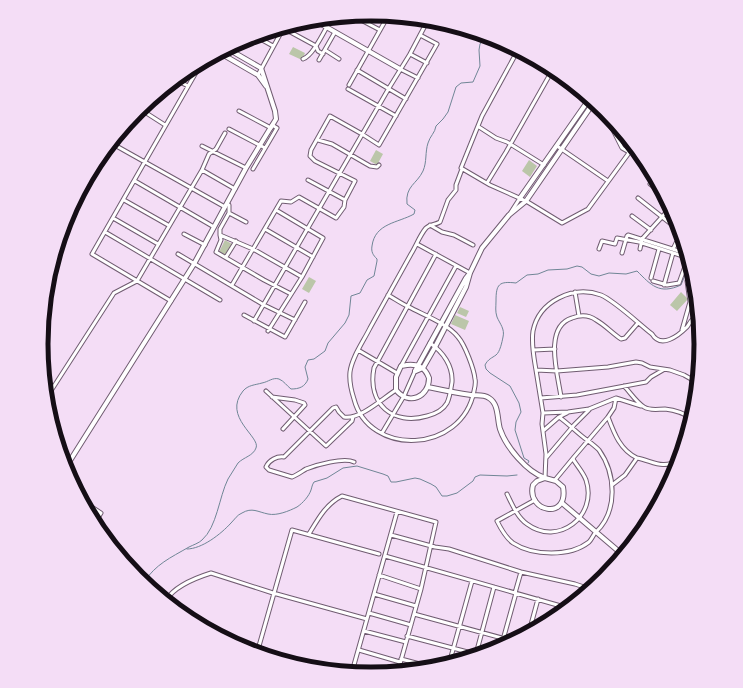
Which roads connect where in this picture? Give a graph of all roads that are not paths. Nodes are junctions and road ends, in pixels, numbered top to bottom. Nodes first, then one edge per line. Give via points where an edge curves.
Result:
1 (363, 21) edge
2 (385, 22) edge
3 (328, 24) edge
4 (322, 25) edge
5 (425, 26) edge
6 (326, 27) junction
7 (380, 30) junction
8 (290, 32) edge
9 (336, 32) junction
10 (279, 35) edge
11 (420, 35) junction
12 (263, 40) edge
13 (273, 46) junction
14 (316, 46) junction
15 (368, 51) junction
16 (234, 52) edge
17 (324, 52) junction
18 (410, 54) junction
19 (515, 55) edge
20 (225, 56) edge
21 (303, 59) dead end
22 (339, 59) dead end
23 (319, 60) dead end
24 (427, 63) junction
25 (262, 68) junction
26 (400, 69) junction
27 (357, 70) junction
28 (196, 73) edge
29 (258, 74) junction
30 (550, 74) edge
31 (418, 78) junction
32 (182, 83) edge
33 (349, 85) dead end
34 (188, 86) junction
35 (268, 88) junction
36 (389, 88) junction
37 (348, 89) dead end
38 (406, 99) junction
39 (586, 103) edge
40 (378, 106) junction
41 (590, 107) edge
42 (239, 112) dead end
43 (146, 113) edge
44 (396, 116) junction
45 (165, 125) junction
46 (271, 126) junction
47 (478, 127) junction
48 (229, 129) dead end
49 (613, 130) edge
50 (225, 133) dead end
51 (362, 134) junction
52 (318, 140) junction
53 (511, 144) junction
54 (260, 145) junction
55 (116, 146) edge
56 (202, 146) dead end
57 (557, 146) junction
58 (265, 148) junction
59 (562, 150) junction
60 (213, 152) junction
61 (629, 152) joint
62 (351, 155) junction
63 (144, 162) junction
64 (379, 165) dead end
65 (544, 165) junction
66 (246, 168) junction
67 (253, 168) dead end
68 (462, 169) junction
69 (202, 170) junction
70 (340, 173) junction
71 (308, 180) dead end
72 (135, 181) junction
73 (608, 181) junction
74 (487, 183) junction
75 (650, 184) dead end
76 (653, 186) edge
77 (191, 188) junction
78 (235, 189) junction
79 (330, 191) junction
80 (520, 198) junction
81 (638, 198) dead end
82 (124, 200) junction
83 (345, 200) junction
84 (526, 201) junction
85 (226, 206) junction
86 (179, 207) junction
87 (319, 209) junction
88 (276, 210) junction
89 (666, 212) edge
90 (229, 213) junction
91 (509, 215) junction
92 (632, 216) dead end
93 (663, 216) junction
94 (113, 218) junction
95 (246, 222) dead end
96 (671, 223) edge
97 (429, 225) junction
98 (168, 226) junction
99 (214, 227) junction
100 (265, 229) junction
101 (307, 229) junction
102 (651, 230) junction
103 (105, 232) junction
104 (184, 234) dead end
105 (220, 235) junction
106 (626, 238) junction
107 (236, 241) junction
108 (642, 241) junction
109 (677, 241) edge
110 (158, 244) junction
111 (417, 244) junction
112 (205, 245) junction
113 (473, 245) dead end
114 (296, 248) junction
115 (253, 249) junction
116 (599, 249) dead end
117 (640, 249) dead end
118 (659, 249) junction
119 (673, 251) junction
120 (680, 252) edge
121 (622, 253) dead end
122 (178, 254) dead end
123 (436, 254) junction
124 (226, 257) junction
125 (313, 257) junction
126 (149, 258) junction
127 (194, 264) junction
128 (456, 266) junction
129 (242, 267) junction
130 (286, 267) junction
131 (685, 267) edge
132 (470, 273) junction
133 (302, 277) junction
134 (185, 279) junction
135 (688, 279) edge
136 (137, 280) junction
137 (232, 285) junction
138 (664, 285) junction
139 (275, 286) junction
140 (575, 292) junction
141 (291, 294) junction
142 (388, 295) junction
143 (690, 298) joint
144 (220, 300) dead end
145 (171, 301) junction
146 (305, 302) dead end
147 (264, 305) junction
148 (408, 307) junction
149 (280, 313) junction
150 (244, 315) dead end
151 (579, 316) junction
152 (428, 317) junction
153 (694, 319) edge
154 (295, 320) junction
155 (254, 321) junction
156 (638, 323) junction
157 (440, 324) junction
158 (445, 327) junction
159 (269, 330) junction
160 (682, 330) junction
161 (430, 344) junction
162 (435, 347) junction
163 (555, 349) junction
164 (358, 350) junction
165 (533, 350) junction
166 (378, 361) junction
167 (401, 366) junction
168 (420, 367) junction
169 (664, 369) junction
170 (536, 370) junction
171 (415, 371) joint
172 (557, 372) junction
173 (397, 373) junction
174 (692, 382) edge
175 (624, 386) junction
176 (428, 387) junction
177 (52, 390) edge
178 (396, 390) junction
179 (266, 391) dead end
180 (450, 391) junction
181 (473, 395) junction
182 (404, 396) junction
183 (272, 397) junction
184 (561, 397) junction
185 (541, 398) junction
186 (616, 398) junction
187 (378, 402) junction
188 (643, 407) junction
189 (590, 409) junction
190 (543, 412) junction
191 (568, 412) junction
192 (360, 414) junction
193 (393, 415) junction
194 (686, 415) edge
195 (294, 417) junction
196 (353, 417) junction
197 (559, 417) junction
198 (608, 417) junction
199 (572, 427) junction
200 (283, 429) dead end
201 (310, 431) junction
202 (543, 431) junction
203 (382, 433) junction
204 (587, 441) junction
205 (574, 457) junction
206 (637, 458) junction
207 (545, 459) junction
208 (70, 460) edge
209 (354, 462) dead end
210 (672, 463) edge
211 (545, 478) junction
212 (555, 480) junction
213 (612, 485) junction
214 (507, 494) dead end
215 (535, 500) junction
216 (562, 503) junction
217 (94, 509) edge
218 (516, 511) junction
219 (397, 512) junction
220 (99, 516) edge
221 (580, 518) junction
222 (596, 532) junction
223 (309, 534) junction
224 (391, 535) junction
225 (432, 546) junction
226 (619, 551) edge
227 (379, 554) dead end
228 (385, 556) junction
229 (426, 568) junction
230 (521, 572) junction
231 (379, 575) junction
232 (472, 581) junction
233 (494, 587) junction
234 (584, 587) edge
235 (421, 589) junction
236 (274, 593) junction
237 (516, 593) junction
238 (374, 594) junction
239 (170, 596) edge
240 (538, 599) junction
241 (416, 606) junction
242 (561, 606) edge
243 (369, 613) junction
244 (414, 614) junction
245 (367, 619) junction
246 (411, 625) junction
247 (531, 625) edge
248 (459, 626) junction
249 (364, 631) junction
250 (482, 632) junction
251 (407, 636) junction
252 (504, 638) joint
253 (406, 642) junction
254 (259, 646) edge
255 (453, 648) junction
256 (478, 649) edge
257 (359, 650) junction
258 (467, 652) edge
259 (451, 657) edge
260 (401, 660) junction
261 (416, 664) edge
262 (400, 665) edge
263 (354, 666) edge

1 - 7 street
2 - 7 street
3 - 6 street
4 - 6 street
5 - 11 street
6 - 9 street
6 - 14 street
7 - 15 street
8 - 14 street
9 - 15 street
9 - 17 street
10 - 13 street
11 - 18 street
11 - 24 street via 437,44
12 - 13 street
13 - 25 street
14 - 17 street via 318,51
14 - 21 street
15 - 26 street
15 - 27 street
16 - 25 street
17 - 22 street
17 - 23 street
18 - 24 street
18 - 26 street
19 - 47 street
20 - 29 street
24 - 31 street
25 - 29 street
25 - 35 street
26 - 31 street
26 - 36 street
27 - 33 street
27 - 36 street
28 - 34 street
29 - 35 street
30 - 53 street
31 - 38 street
32 - 34 street
34 - 45 street
35 - 46 street via 276,114
36 - 38 street
36 - 40 street
37 - 40 street
38 - 44 street
39 - 57 street
40 - 44 street
40 - 51 street
41 - 59 street
42 - 46 street
43 - 45 street
44 - 51 street via 379,145
45 - 63 street
46 - 54 street
46 - 58 street via 276,128
47 - 53 street
47 - 68 street via 462,163
48 - 54 street
49 - 61 street via 622,148
50 - 60 street
51 - 52 street via 330,116
51 - 62 street
52 - 62 street via 332,144
52 - 70 street via 310,156
53 - 65 street
53 - 74 street
54 - 58 street
54 - 66 street
55 - 63 street
56 - 60 street
57 - 59 street
57 - 65 street
58 - 67 street
59 - 73 street
59 - 84 street
60 - 66 street
60 - 69 street
61 - 73 street
62 - 64 street via 370,166
62 - 70 street
63 - 72 street
63 - 77 street
65 - 80 street
66 - 78 street
68 - 74 street
68 - 97 street via 456,190 448,200 440,222
69 - 77 street
69 - 78 street
70 - 79 street
70 - 83 street via 356,181
71 - 79 street
72 - 82 street
72 - 86 street
73 - 84 street via 588,209 562,223
74 - 80 street
75 - 76 street
77 - 85 street
77 - 86 street
78 - 85 street
79 - 83 street
79 - 87 street
80 - 84 street
80 - 91 street
81 - 93 street
82 - 94 street
82 - 98 street
83 - 87 street via 344,207 336,218
84 - 91 street
85 - 90 street via 229,205
85 - 99 street
86 - 98 street
86 - 99 street
87 - 88 street via 299,198 291,202 282,201
87 - 101 street
88 - 100 street
88 - 101 street
89 - 93 street
90 - 95 street
90 - 105 street via 220,229
91 - 132 street via 482,248
92 - 102 street
93 - 96 street
93 - 102 street
94 - 103 street
94 - 110 street
97 - 111 street
97 - 113 street
98 - 110 street
99 - 112 street
100 - 114 street
100 - 115 street
101 - 114 street
101 - 125 street via 323,238
102 - 108 street
103 - 126 street
103 - 136 street via 92,254
104 - 112 street
105 - 107 street
105 - 124 street via 221,240 216,252
106 - 108 street
106 - 116 street via 617,238 615,244 602,241
106 - 121 street
107 - 115 street
107 - 124 street
108 - 117 street
108 - 118 street
108 - 119 street
109 - 119 street
110 - 126 street
111 - 123 street
111 - 142 street
112 - 127 street
114 - 125 street
114 - 130 street
115 - 129 street
115 - 130 street
118 - 119 street
118 - 138 street via 652,280
119 - 120 street
119 - 138 street
122 - 127 street
123 - 128 street
123 - 148 street
124 - 129 street
125 - 133 street
126 - 134 street
126 - 136 street
127 - 134 street
127 - 137 street
128 - 132 street
128 - 152 street
129 - 137 street
129 - 139 street
130 - 133 street
130 - 139 street
131 - 138 street via 680,283
132 - 157 street
132 - 158 street via 466,287
133 - 141 street
134 - 144 street
134 - 145 street
135 - 143 street
136 - 145 street
136 - 177 street via 114,293
137 - 147 street
139 - 141 street
139 - 147 street
140 - 151 street
140 - 156 street via 594,293 606,298
140 - 165 street via 560,297 541,314 533,332
141 - 149 street
142 - 148 street
142 - 164 street
143 - 160 street
145 - 208 street
146 - 154 street
147 - 149 street
147 - 155 street
148 - 152 street
148 - 166 street
149 - 154 street
149 - 159 street
150 - 155 street
151 - 156 street via 596,319 620,339 625,338
151 - 163 street via 568,319 560,326 555,336
152 - 157 street
152 - 167 street
153 - 160 street
154 - 159 street via 285,337
155 - 159 street
156 - 160 street via 652,334 654,339 664,342
157 - 158 street
157 - 161 street
158 - 162 street
158 - 181 street via 459,337 468,355 475,379
161 - 162 street
161 - 168 street
162 - 168 street
162 - 180 street via 450,368
163 - 165 street
163 - 172 street
164 - 166 street
164 - 192 street via 350,370 350,383
165 - 170 street
166 - 173 street
166 - 187 street via 374,368 373,381
167 - 168 street
167 - 173 street
168 - 171 street
168 - 176 street via 429,378
169 - 172 street via 636,362
169 - 174 street via 689,377
169 - 175 street via 646,382
170 - 172 street
170 - 185 street
171 - 182 street
172 - 184 street
173 - 178 street
175 - 184 street
175 - 188 street
176 - 180 street
176 - 182 street via 418,397
178 - 182 street
178 - 187 street
179 - 183 street
180 - 181 street
180 - 193 street via 447,402 436,413 409,420
181 - 203 street via 460,421 437,437 408,440
181 - 211 street via 491,399 501,431 512,451 539,476
182 - 193 street
183 - 195 street
183 - 195 street via 304,402 305,405
184 - 185 street
185 - 190 street
186 - 188 street
186 - 189 street
186 - 198 street via 614,408
187 - 192 street
187 - 193 street
188 - 194 street via 675,411
189 - 191 street
189 - 199 street
190 - 191 street
190 - 202 street
191 - 197 street
192 - 196 street
192 - 203 street
193 - 203 street
195 - 200 street
195 - 201 street
196 - 201 street via 344,417 336,407
196 - 201 street via 326,446
197 - 199 street
197 - 202 street
198 - 204 street
198 - 206 street via 619,442
199 - 204 street
199 - 207 street
201 - 209 street via 284,457 280,456 269,462 267,469 292,477 319,465 348,460
202 - 207 street
204 - 205 street
204 - 213 street via 601,455
205 - 212 street
205 - 221 street via 588,487 587,503
206 - 210 street via 654,464
206 - 213 street via 625,475
207 - 211 street
211 - 212 street
211 - 215 street via 533,485
212 - 216 street via 563,488
213 - 222 street via 610,511
214 - 218 street
215 - 216 street via 540,507 548,509 555,509
215 - 218 street
216 - 221 street
217 - 220 street via 101,513
218 - 221 street via 528,525 546,531 559,531
218 - 222 street via 497,521 501,529 513,543 538,552 549,554 570,550 589,542
219 - 223 street via 342,496 321,514
219 - 224 street
219 - 225 street via 436,522
221 - 222 street
222 - 226 street
223 - 227 street
223 - 236 street via 292,530
224 - 225 street
224 - 228 street
225 - 229 street
225 - 230 street
228 - 229 street
228 - 231 street
229 - 232 street
229 - 235 street
230 - 234 street
230 - 237 street
231 - 235 street
231 - 238 street
232 - 233 street
232 - 248 street
233 - 237 street
233 - 250 street
235 - 241 street
236 - 239 street via 211,573 182,586
236 - 245 street
236 - 254 street
237 - 240 street
237 - 252 street
238 - 241 street
238 - 243 street
240 - 242 street
240 - 247 street
241 - 244 street
243 - 245 street
243 - 246 street
244 - 246 street
244 - 248 street
245 - 249 street
246 - 251 street
248 - 250 street
248 - 255 street
249 - 253 street
249 - 257 street
250 - 252 street
250 - 256 street
251 - 253 street
251 - 255 street
253 - 260 street
255 - 258 street
255 - 259 street
257 - 260 street
257 - 263 street
260 - 261 street
260 - 262 street

